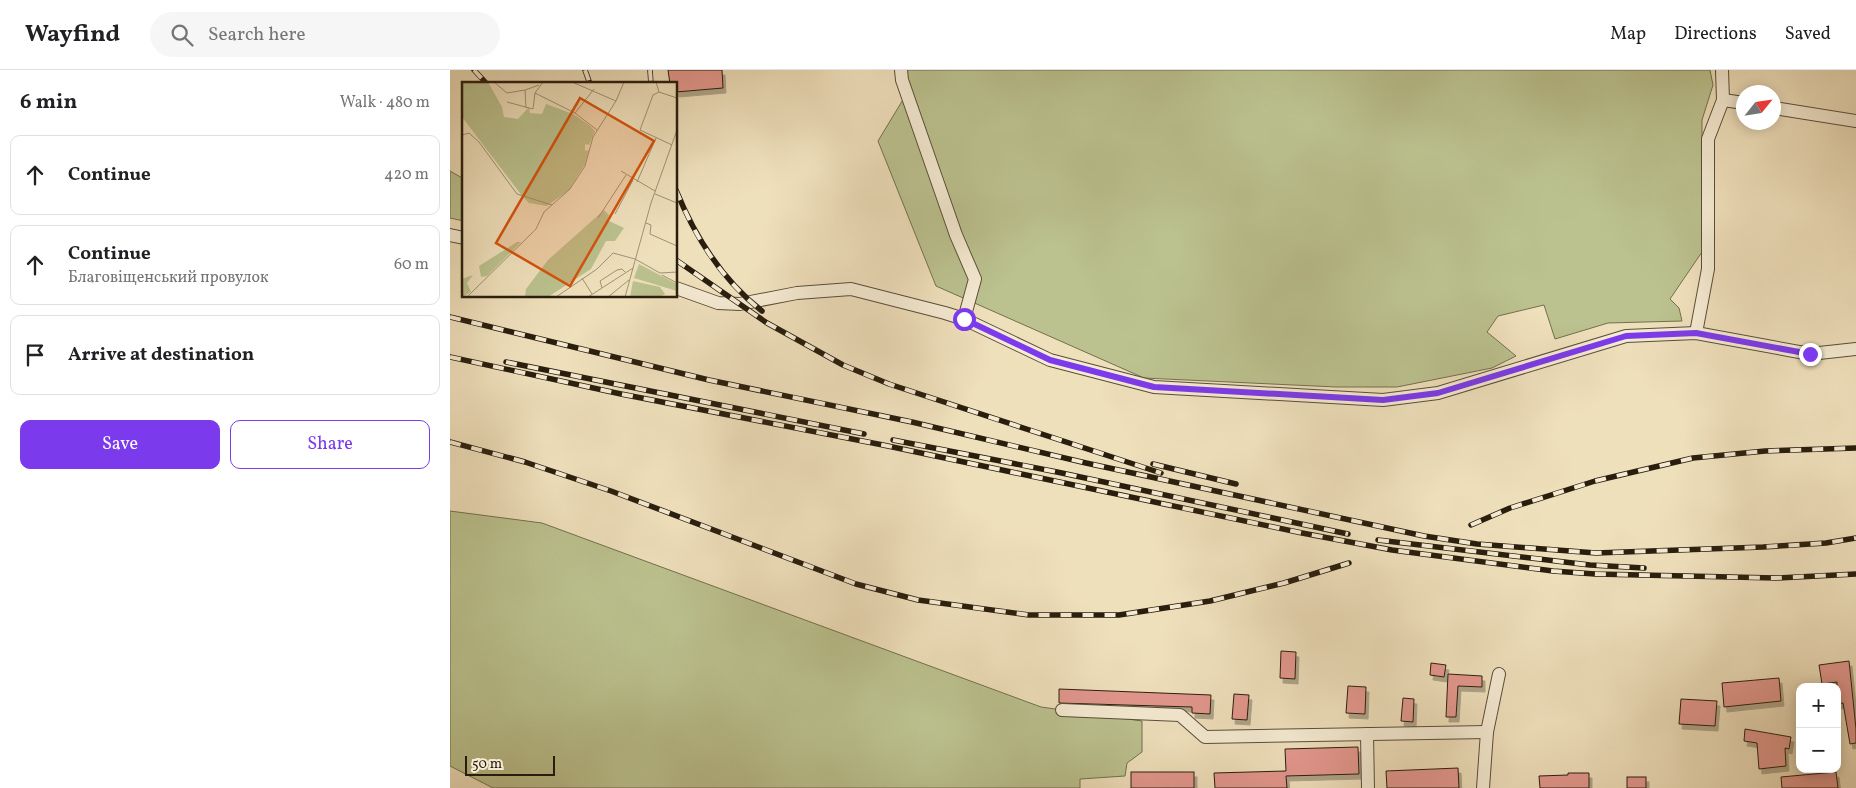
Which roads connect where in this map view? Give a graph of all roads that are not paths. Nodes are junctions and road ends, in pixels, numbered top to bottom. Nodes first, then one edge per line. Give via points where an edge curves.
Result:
1 (901, 70) edge
2 (1722, 70) edge
3 (1723, 100) junction
4 (1736, 102) edge
5 (1781, 109) edge
6 (1856, 122) edge
7 (678, 289) edge
8 (964, 319) junction
9 (1696, 333) junction
10 (1856, 349) edge
11 (1499, 674) dead end
12 (1062, 710) dead end
13 (1487, 732) junction
14 (1367, 734) junction
15 (1368, 788) edge
16 (1483, 788) edge

1 - 8 street via 956,235 975,279
2 - 3 street
3 - 4 street
3 - 9 street via 1708,139 1708,269
5 - 6 street
7 - 8 street via 718,303 740,304 851,289
8 - 9 street via 1050,360 1154,387 1383,400 1438,393 1626,336
9 - 10 street via 1810,354
11 - 13 street
12 - 14 street via 1180,715 1205,737
13 - 14 street
13 - 16 street
14 - 15 street

